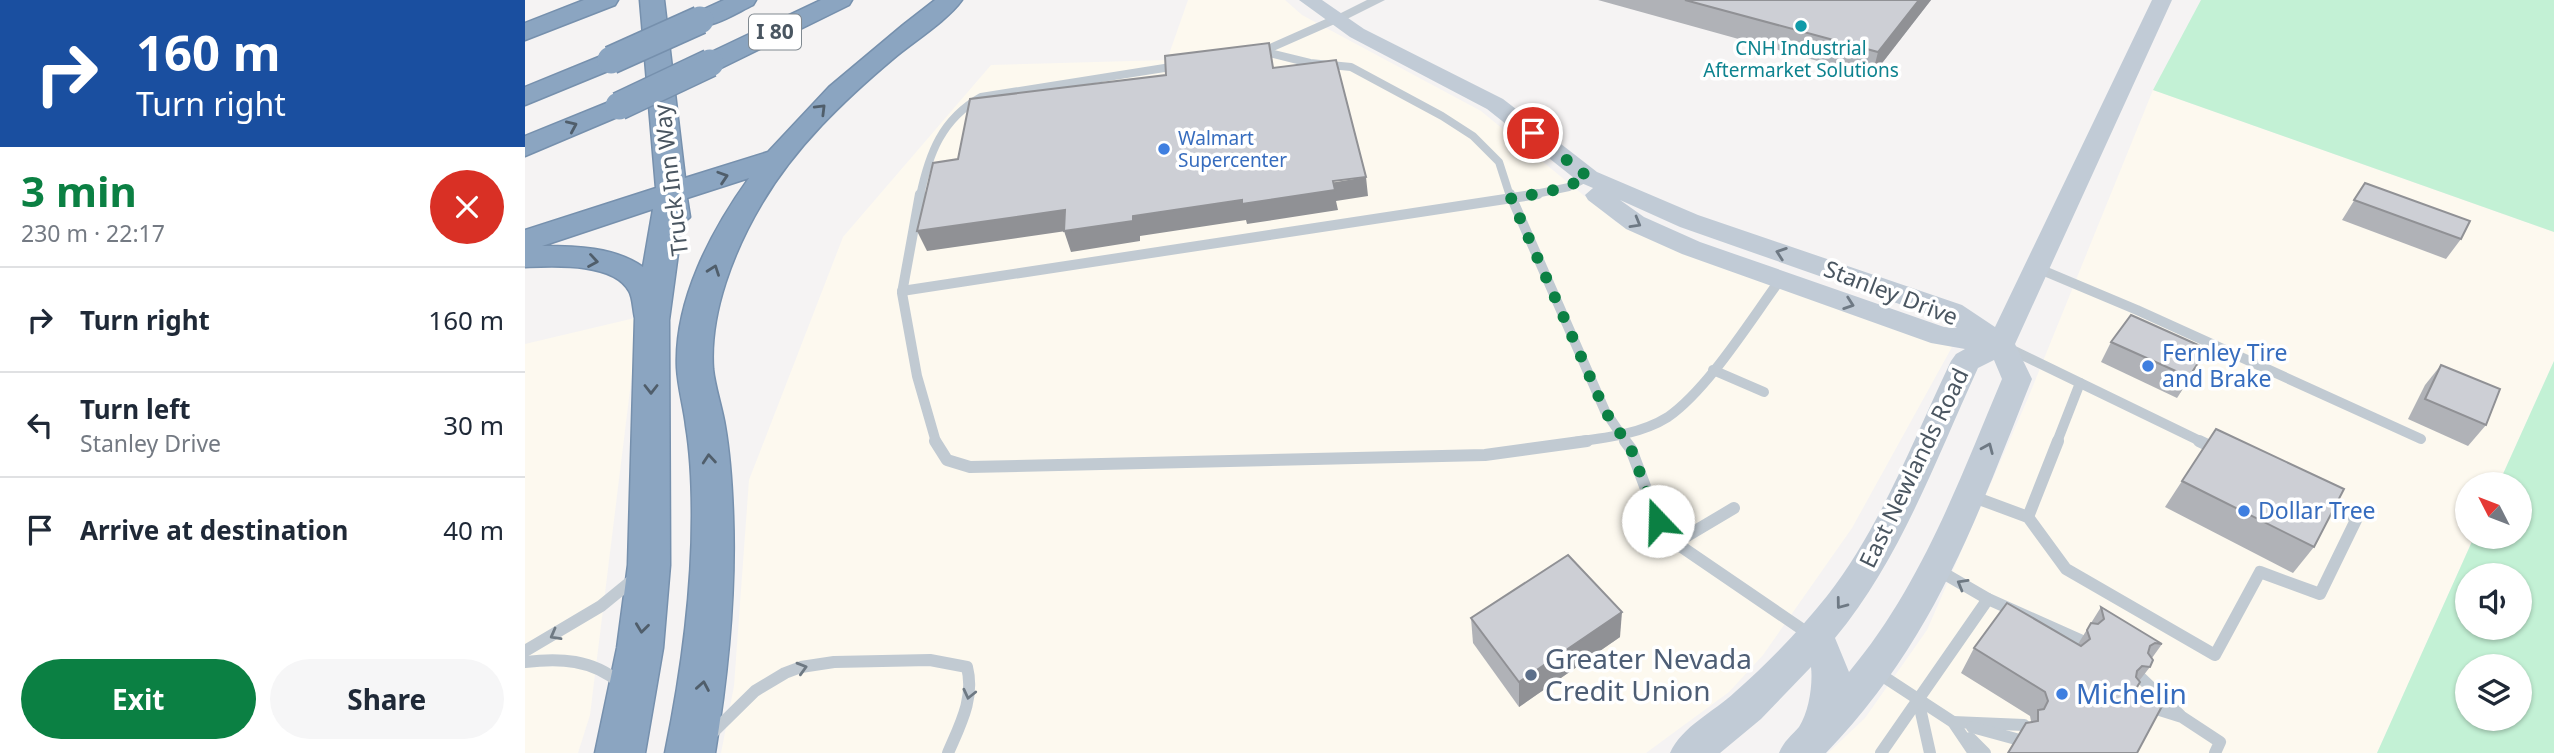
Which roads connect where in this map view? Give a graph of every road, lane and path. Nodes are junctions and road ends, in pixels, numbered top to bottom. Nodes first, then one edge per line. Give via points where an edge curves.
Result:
1 (606, 0) edge
2 (652, 0) edge
3 (744, 0) edge
4 (840, 0) edge
5 (950, 0) edge
6 (1309, 0) edge
7 (1378, 0) edge
8 (2162, 0) edge
9 (1336, 19) junction
10 (525, 32) edge
11 (1265, 52) junction
12 (1246, 56) edge
13 (1181, 65) edge
14 (525, 97) edge
15 (525, 147) edge
16 (775, 159) junction
17 (1588, 177) junction
18 (671, 194) junction
19 (1511, 198) junction
20 (525, 241) edge
21 (525, 257) edge
22 (2037, 268) junction
23 (1780, 280) junction
24 (902, 291) junction
25 (652, 320) junction
26 (2001, 344) junction
27 (694, 360) junction
28 (1713, 370) junction
29 (2080, 383) junction
30 (1764, 392) dead end
31 (1620, 436) junction
32 (2421, 439) dead end
33 (2226, 454) edge
34 (1969, 495) junction
35 (2309, 495) edge
36 (1734, 508) dead end
37 (2028, 517) junction
38 (1675, 543) junction
39 (649, 565) junction
40 (1936, 569) junction
41 (1988, 599) junction
42 (2027, 630) edge
43 (1814, 638) junction
44 (2080, 640) dead end
45 (525, 651) edge
46 (525, 662) edge
47 (1873, 670) junction
48 (2139, 676) edge
49 (632, 695) junction
50 (1918, 699) junction
51 (2138, 703) edge
52 (2182, 717) junction
53 (1953, 722) junction
54 (2024, 725) edge
55 (2016, 739) edge
56 (1809, 748) edge
57 (2217, 748) edge
58 (620, 753) edge
59 (691, 753) edge
60 (948, 753) edge
61 (1690, 753) edge
62 (1881, 753) edge
63 (1930, 753) edge
64 (1974, 753) edge
65 (1985, 753) edge

1 - 10 highway
2 - 18 highway, Truck Inn Way
3 - 14 highway, I 80, bridge
15 -> 4 highway, I 80, bridge
16 -> 5 highway via 837,93
6 - 9 street, Stanley Drive
7 - 9 street
8 - 22 street
9 - 11 lane
9 - 17 street, Stanley Drive via 1489,100
11 - 12 lane
11 - 19 lane via 1351,67 1442,116 1473,136 1499,162
13 - 24 lane via 1003,92 965,105 936,141
18 -> 16 highway
27 -> 16 highway via 712,272 742,210
17 - 19 lane via 1569,187
17 -> 23 street, Stanley Drive via 1597,195 1635,223
26 -> 17 street, Stanley Drive via 1952,312 1680,218
18 - 20 highway
18 - 25 highway
18 - 27 highway, Truck Inn Way
19 - 24 lane
19 - 31 lane
21 -> 25 highway via 560,256 621,268 646,287
22 - 26 street
22 - 32 lane
23 -> 26 street, Stanley Drive via 1941,336
23 - 28 lane
24 - 31 lane via 937,445 953,464 1485,455
25 -> 39 highway
26 - 29 lane
34 -> 26 street via 2017,380
26 -> 43 street, East Newlands Road via 1966,360 1881,542
59 -> 27 highway, Truck Inn Way via 713,598 709,463
28 - 30 lane
28 - 31 lane via 1695,394 1666,418
29 - 33 lane
29 - 37 lane
31 - 38 lane via 1631,449 1658,521
34 - 37 lane
34 - 40 street
35 - 37 lane via 2357,518 2320,594 2260,572 2215,655 2066,569
36 - 38 lane
38 - 43 lane
39 -> 45 lane via 601,606
39 -> 49 highway
41 -> 40 lane
40 - 47 street via 1903,629
41 - 42 lane
41 - 44 lane
41 - 50 lane
43 - 56 street via 1829,663 1832,689
43 - 61 street, East Newlands Road via 1747,707
46 - 49 lane via 597,665
47 - 50 lane
47 - 56 street
48 - 52 lane
49 - 58 highway
50 - 53 lane
50 - 62 lane
50 - 63 lane
51 - 52 lane
52 - 57 lane
53 - 54 lane
53 - 55 lane
53 - 64 lane
53 - 65 lane
59 -> 60 lane via 756,691 800,667 933,660 967,667 972,680

